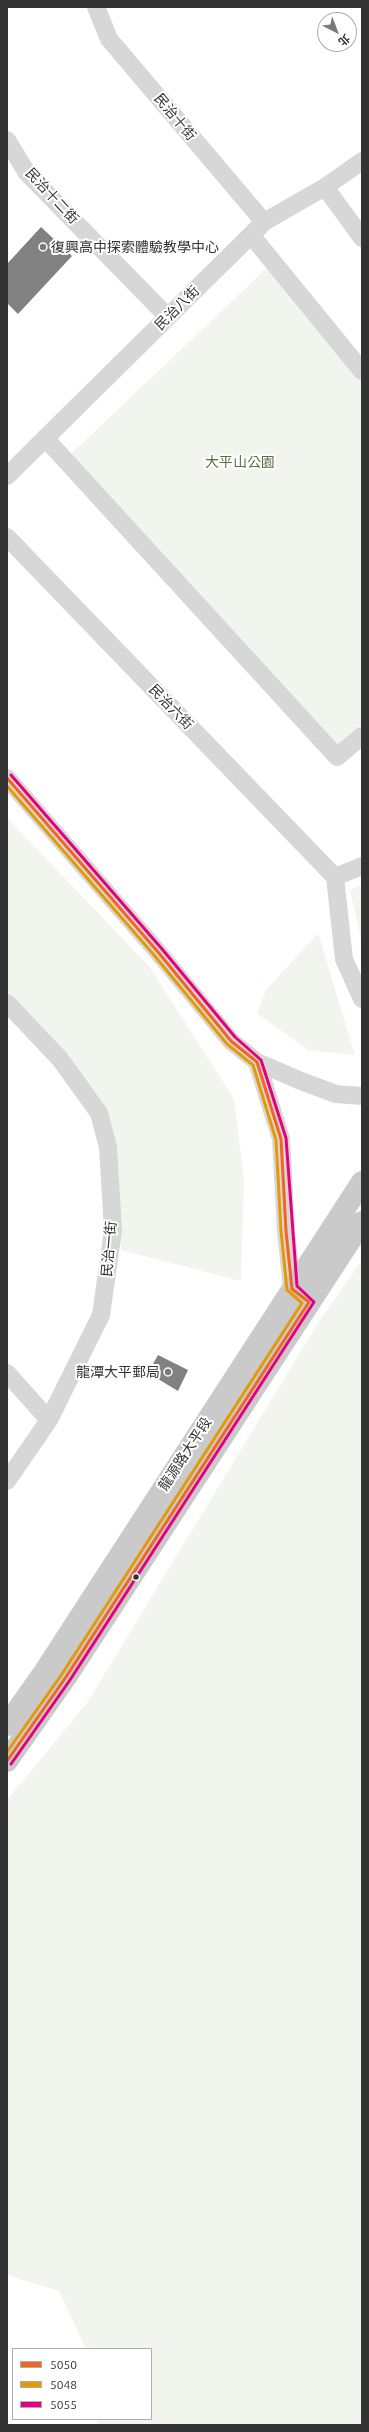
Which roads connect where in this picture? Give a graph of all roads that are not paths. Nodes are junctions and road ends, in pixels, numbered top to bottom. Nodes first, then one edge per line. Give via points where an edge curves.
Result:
1 (96, 7) edge
2 (7, 140) edge
3 (362, 161) edge
4 (325, 187) junction
5 (264, 222) junction
6 (251, 235) junction
7 (362, 238) edge
8 (168, 316) junction
9 (362, 371) edge
10 (45, 438) junction
11 (7, 476) edge
12 (7, 537) edge
13 (362, 736) edge
14 (7, 778) edge
15 (362, 866) edge
16 (335, 878) junction
17 (362, 999) edge
18 (7, 1003) edge
19 (257, 1062) junction
20 (362, 1096) edge
21 (362, 1182) edge
22 (362, 1222) edge
23 (301, 1295) junction
24 (7, 1373) edge
25 (49, 1420) junction
26 (7, 1481) edge
27 (7, 1726) edge
28 (7, 1761) edge

1 - 5 street, 民治十街 via 109,39
2 - 8 street, 民治十二街 via 27,173
3 - 4 street, 民治八街
4 - 5 street, 民治八街
4 - 7 street
5 - 6 street, 民治八街
6 - 8 street, 民治八街
6 - 9 street
8 - 10 street, 民治八街
10 - 11 street, 民治八街
10 - 13 street via 337,757
12 - 16 street, 民治六街
14 - 19 street via 158,952 231,1041
15 - 16 street
16 - 17 street via 344,959
18 - 25 street, 民治一街 via 60,1059 99,1113 108,1147 113,1232 101,1315
19 - 20 street via 336,1094
19 - 23 street via 281,1139 286,1231
21 - 23 main road, 龍源路大平段
22 - 23 main road, 龍源路大平段
23 - 27 main road, 龍源路大平段
23 - 28 main road, 龍源路大平段 via 66,1677
24 - 25 street
25 - 26 street, 民治一街

